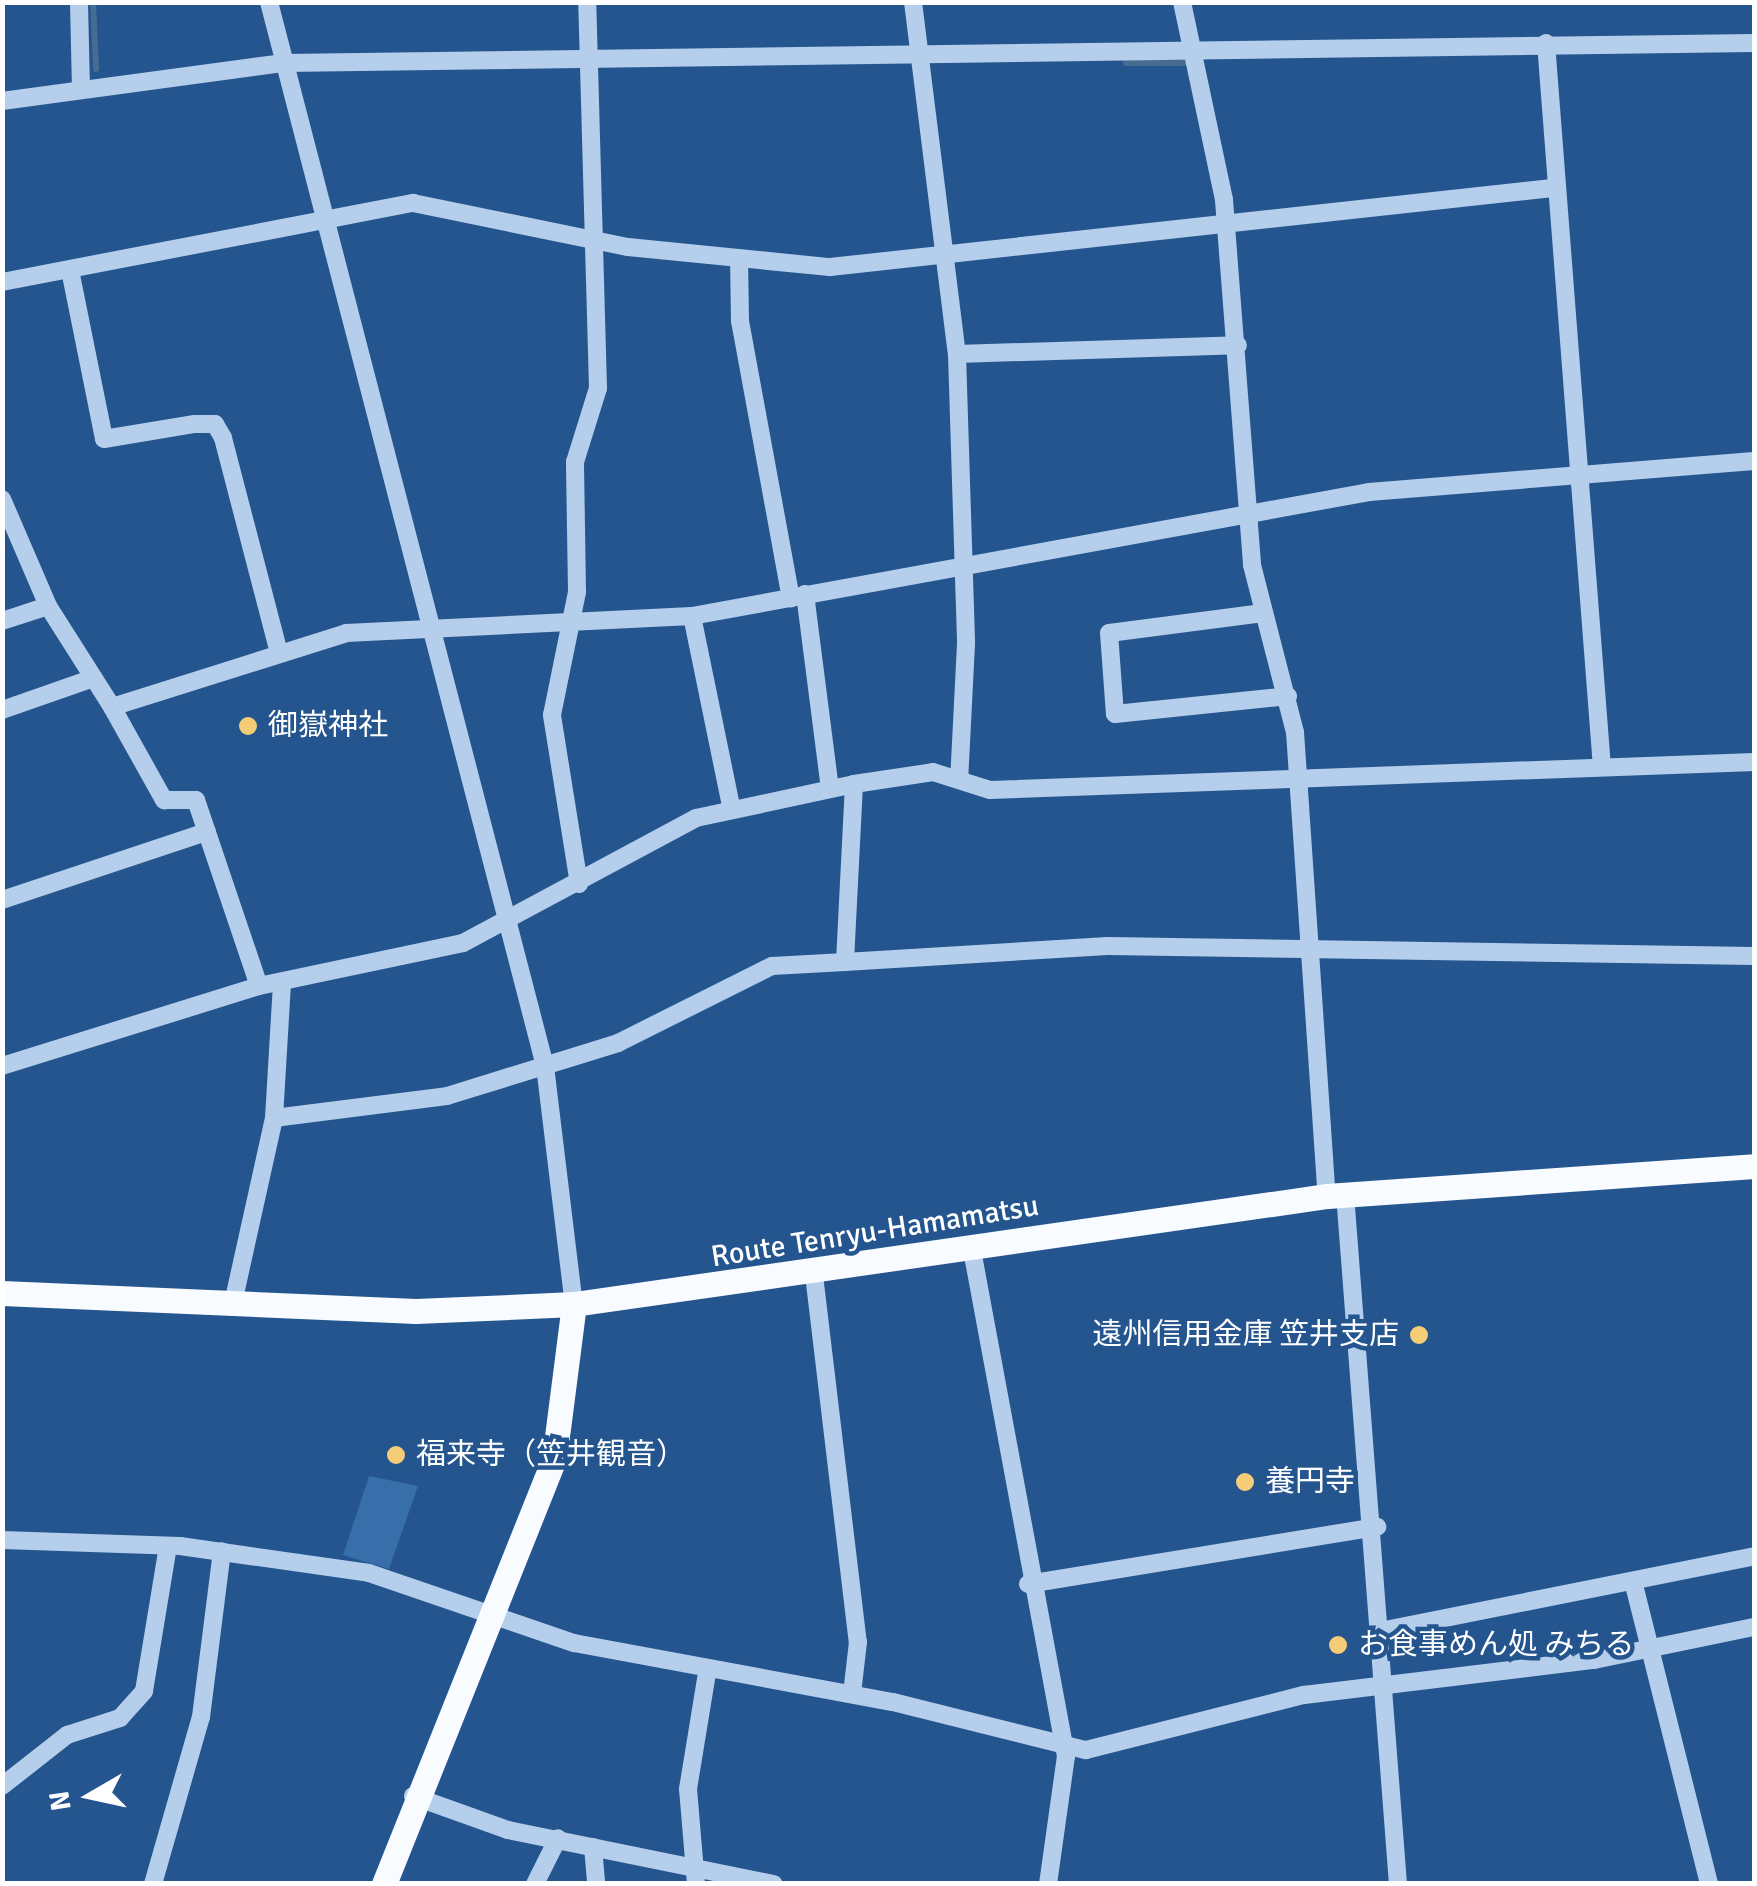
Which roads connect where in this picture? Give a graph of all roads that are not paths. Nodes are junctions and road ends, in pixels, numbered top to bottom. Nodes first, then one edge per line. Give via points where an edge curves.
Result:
1 (79, 2) edge
2 (269, 2) edge
3 (587, 2) edge
4 (914, 2) edge
5 (1182, 2) edge
6 (1546, 43) junction
7 (1754, 44) edge
8 (1190, 48) junction
9 (920, 52) junction
10 (593, 55) junction
11 (284, 63) junction
12 (82, 89) junction
13 (2, 101) edge
14 (1553, 188) junction
15 (322, 215) junction
16 (1225, 218) junction
17 (598, 238) junction
18 (950, 254) junction
19 (739, 258) junction
20 (70, 270) junction
21 (2, 282) edge
22 (1238, 345) junction
23 (957, 354) junction
24 (1754, 461) edge
25 (1576, 480) junction
26 (2, 500) edge
27 (1251, 510) junction
28 (965, 564) junction
29 (798, 596) junction
30 (48, 606) junction
31 (1263, 613) junction
32 (692, 616) junction
33 (2, 621) edge
34 (574, 621) junction
35 (429, 630) junction
36 (279, 653) junction
37 (94, 678) junction
38 (1288, 696) junction
39 (112, 707) junction
40 (2, 710) edge
41 (1754, 762) edge
42 (1602, 767) junction
43 (1300, 779) junction
44 (959, 780) junction
45 (854, 784) junction
46 (830, 788) junction
47 (731, 806) junction
48 (207, 832) junction
49 (579, 884) junction
50 (2, 900) edge
51 (503, 929) junction
52 (1308, 946) junction
53 (1754, 956) edge
54 (845, 962) junction
55 (282, 982) junction
56 (259, 986) junction
57 (2, 1066) edge
58 (545, 1066) junction
59 (274, 1118) junction
60 (1754, 1166) edge
61 (1336, 1195) junction
62 (972, 1250) junction
63 (814, 1275) junction
64 (2, 1293) edge
65 (233, 1303) junction
66 (574, 1304) junction
67 (1376, 1527) junction
68 (2, 1540) edge
69 (168, 1546) junction
70 (222, 1551) junction
71 (1754, 1556) edge
72 (1028, 1584) junction
73 (1634, 1584) junction
74 (489, 1615) junction
75 (1754, 1627) edge
76 (1384, 1630) junction
77 (1648, 1649) junction
78 (706, 1673) junction
79 (1388, 1682) junction
80 (852, 1694) junction
81 (1056, 1742) junction
82 (2, 1786) edge
83 (413, 1796) junction
84 (558, 1838) junction
85 (593, 1847) junction
86 (695, 1876) edge
87 (153, 1884) edge
88 (384, 1884) edge
89 (534, 1884) edge
90 (596, 1884) edge
91 (774, 1884) edge
92 (1048, 1884) edge
93 (1398, 1884) edge
94 (1708, 1884) edge

1 - 12 street
2 - 11 street
3 - 10 street
4 - 9 street
5 - 8 street
6 - 7 street
6 - 8 street
6 - 14 street
8 - 9 street
8 - 16 street
9 - 10 street
9 - 18 street
10 - 11 street
10 - 17 street
11 - 12 street
11 - 15 street
12 - 13 street
14 - 16 street
14 - 25 street
15 - 17 street via 413,203
15 - 20 street
15 - 35 street
16 - 18 street
16 - 22 street
17 - 19 street
17 - 34 street via 591,318 598,388 571,505
18 - 19 street via 830,267
18 - 23 street
19 - 29 street via 740,321
20 - 21 street
20 - 36 street via 104,439 195,424 215,424 223,438
22 - 23 street
22 - 27 street
23 - 28 street
24 - 25 street
25 - 27 street
25 - 42 street
26 - 30 street
27 - 28 street
27 - 31 street
28 - 29 street
28 - 44 street
29 - 32 street
29 - 46 street
30 - 33 street
30 - 37 street
31 - 38 street
31 - 38 street via 1109,633 1116,714
32 - 34 street
32 - 47 street
34 - 35 street
34 - 49 street via 552,715
35 - 36 street via 346,633
35 - 51 street
36 - 39 street
37 - 39 street
37 - 40 street
38 - 43 street
39 - 48 street via 164,800 196,800
41 - 42 street
42 - 43 street
43 - 44 street via 990,790
43 - 52 street
44 - 45 street via 933,772
45 - 46 street
45 - 54 street
46 - 47 street
47 - 49 street
48 - 50 street
48 - 56 street
49 - 51 street
51 - 55 street
51 - 58 street
52 - 53 street
52 - 54 street
52 - 61 street
54 - 58 street via 772,966 708,1006
55 - 56 street
55 - 59 street
56 - 57 street
58 - 59 street via 395,1109
58 - 66 street
59 - 65 street
60 - 61 main road, Route Tenryu-Hamamatsu
61 - 62 main road, Route Tenryu-Hamamatsu
61 - 67 street
62 - 63 main road, Route Tenryu-Hamamatsu
62 - 72 street
63 - 66 main road, Route Tenryu-Hamamatsu
63 - 80 street via 858,1642
64 - 65 main road, Route Tenryu-Hamamatsu
65 - 66 main road, Route Tenryu-Hamamatsu
66 - 74 main road via 554,1460
67 - 72 street
67 - 76 street
68 - 69 street
69 - 70 street
69 - 82 street via 144,1692 120,1718 68,1735
70 - 74 street via 369,1573
70 - 87 street via 201,1718
71 - 73 street
72 - 81 street
73 - 76 street
73 - 77 street
74 - 78 street
74 - 83 main road
75 - 77 street
76 - 79 street
77 - 79 street
77 - 94 street
78 - 80 street
78 - 86 street via 688,1788
79 - 81 street via 1134,1743 1086,1750
79 - 93 street
80 - 81 street
81 - 92 street via 1066,1756
83 - 84 street via 462,1818
83 - 88 main road
84 - 85 street
84 - 89 street
85 - 86 street
85 - 90 street
86 - 91 street

